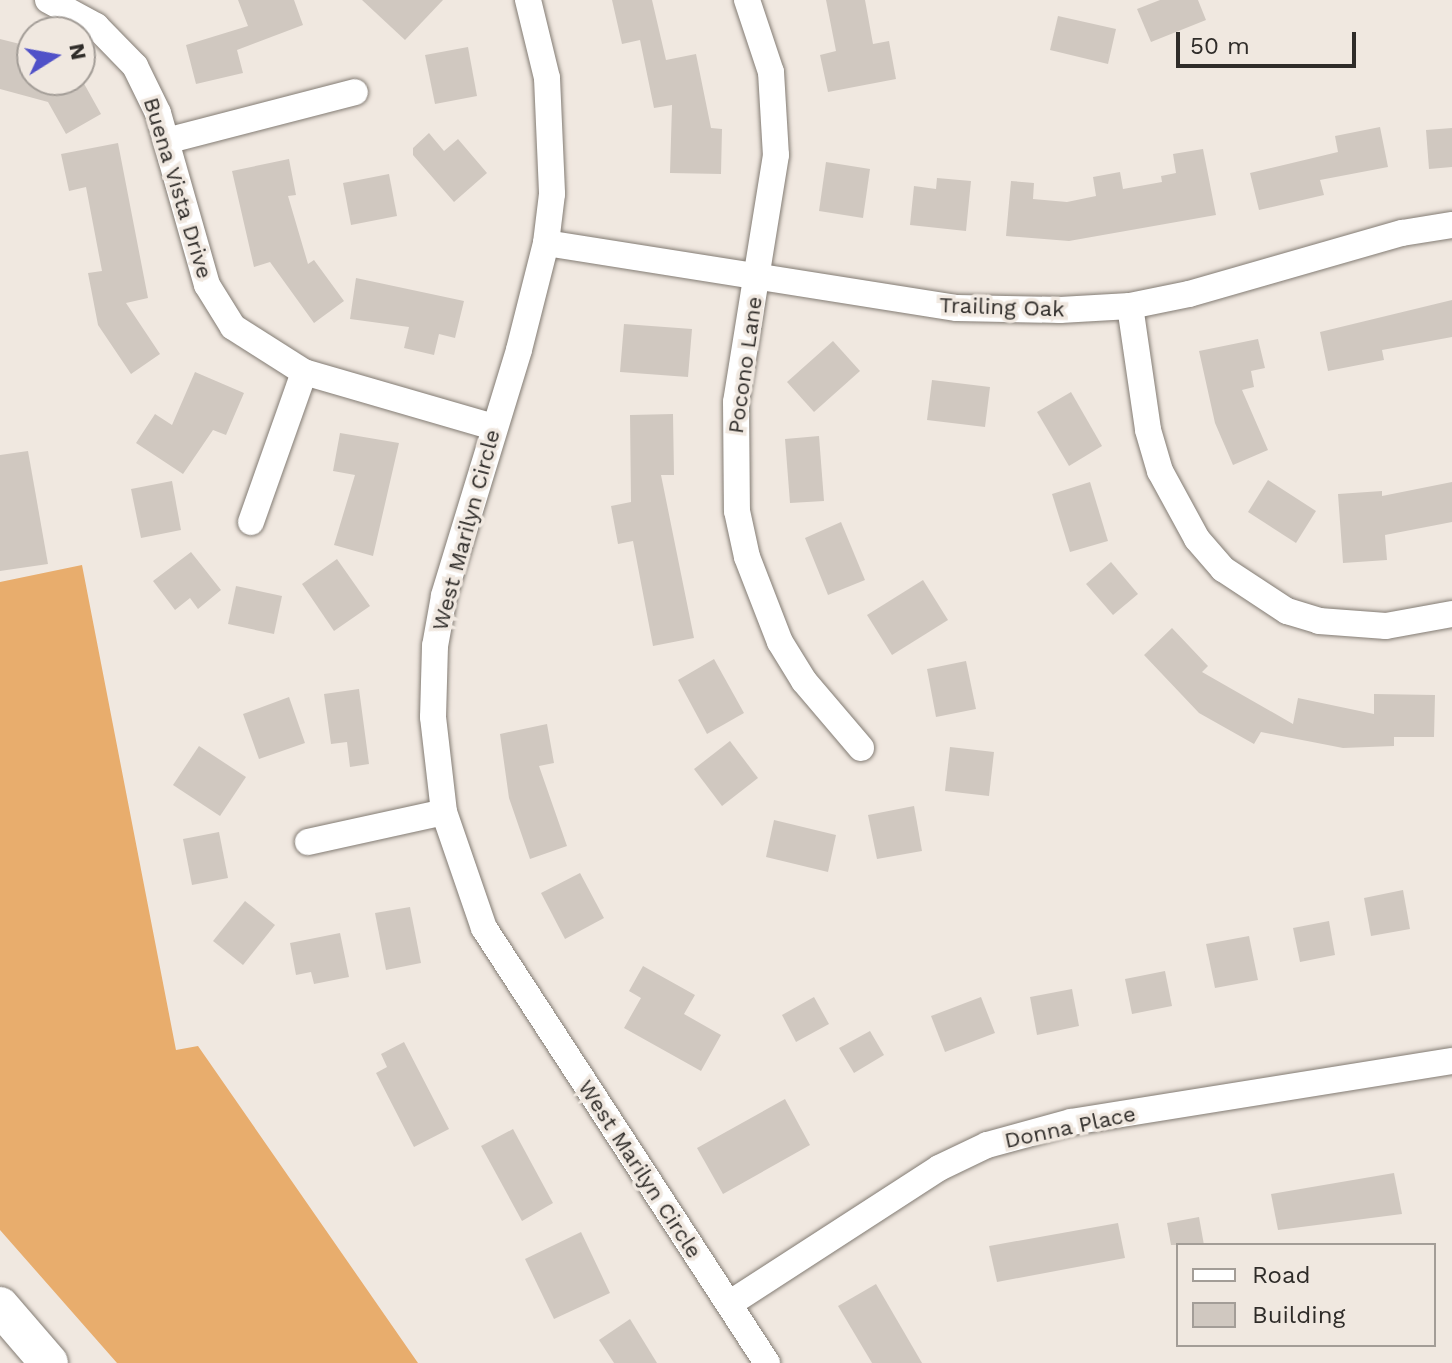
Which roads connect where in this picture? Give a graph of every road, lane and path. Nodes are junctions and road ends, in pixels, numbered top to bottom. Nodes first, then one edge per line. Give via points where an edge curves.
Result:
1 (48, 0) edge
2 (528, 0) edge
3 (747, 0) edge
4 (355, 92) dead end
5 (166, 141) junction
6 (1452, 225) edge
7 (546, 243) junction
8 (758, 280) junction
9 (1130, 306) junction
10 (304, 372) junction
11 (493, 427) junction
12 (251, 522) dead end
13 (1452, 614) edge
14 (861, 748) dead end
15 (444, 812) junction
16 (308, 842) dead end
17 (1452, 1061) edge
18 (729, 1304) junction
19 (0, 1306) edge
20 (49, 1363) edge
21 (767, 1363) edge

1 - 5 street, Buena Vista Drive via 72,10 118,45 146,87
2 - 7 street, West Marilyn Circle via 547,78 553,144
3 - 8 street, Pocono Lane via 763,39 776,114
4 - 5 street
5 - 10 street, Buena Vista Drive via 197,256 218,307 249,340
6 - 9 street, Trailing Oak via 1402,233 1247,279
7 - 8 street, Trailing Oak
7 - 11 street, West Marilyn Circle
8 - 9 street, Trailing Oak via 957,308
8 - 14 street, Pocono Lane via 736,402 733,459 743,541 780,642 804,681
9 - 13 street via 1148,430 1160,471 1197,539 1223,569 1287,611 1319,621 1386,626
10 - 11 street, Buena Vista Drive
10 - 12 street
11 - 15 street, West Marilyn Circle via 444,596 435,646 433,717
15 - 16 street
15 - 18 street, West Marilyn Circle via 484,928
17 - 18 street, Donna Place via 1071,1122 987,1145 939,1168
18 - 21 street, West Marilyn Circle
19 - 20 main road

